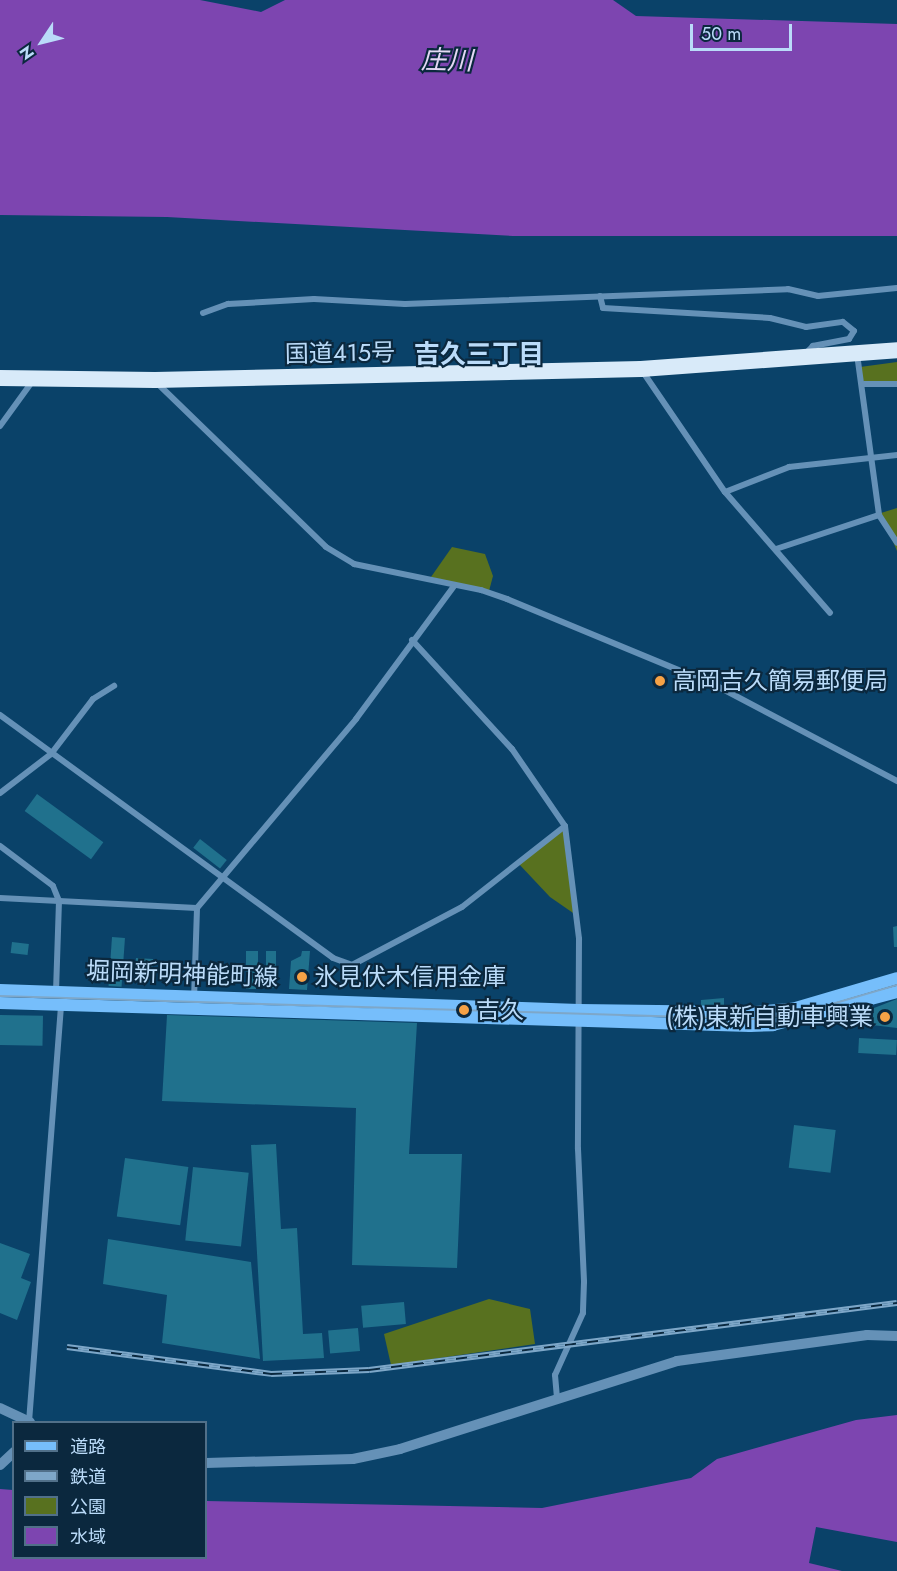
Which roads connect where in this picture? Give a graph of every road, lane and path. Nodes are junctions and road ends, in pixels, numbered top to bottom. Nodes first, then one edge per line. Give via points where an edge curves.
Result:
1 (897, 288) edge
2 (600, 296) junction
3 (203, 314) dead end
4 (897, 350) edge
5 (857, 353) junction
6 (801, 358) junction
7 (641, 369) junction
8 (0, 378) edge
9 (34, 379) junction
10 (155, 380) junction
11 (864, 384) junction
12 (897, 384) edge
13 (0, 426) edge
14 (897, 455) edge
15 (872, 458) junction
16 (725, 492) junction
17 (879, 515) junction
18 (897, 543) edge
19 (776, 549) junction
20 (454, 586) junction
21 (830, 613) dead end
22 (412, 640) junction
23 (114, 686) dead end
24 (0, 716) edge
25 (51, 754) junction
26 (897, 781) edge
27 (0, 793) edge
28 (565, 826) junction
29 (0, 846) edge
30 (224, 879) junction
31 (0, 898) edge
32 (59, 901) junction
33 (197, 908) junction
34 (897, 978) edge
35 (0, 990) edge
36 (55, 991) junction
37 (897, 992) edge
38 (194, 995) junction
39 (0, 1003) edge
40 (62, 1006) junction
41 (193, 1011) junction
42 (580, 1016) junction
43 (897, 1336) edge
44 (557, 1400) junction
45 (0, 1408) edge
46 (27, 1421) edge
47 (29, 1421) edge
48 (12, 1454) edge
49 (207, 1463) edge
50 (0, 1464) edge

1 - 2 street via 818,296 788,289
2 - 3 street via 405,304 314,299 228,304
2 - 6 street via 603,308 770,318 806,327 843,322 854,331 849,339 813,346
4 - 5 highway, 国道415号
5 - 6 highway, 国道415号
5 - 11 street
6 - 7 highway, 国道415号
7 - 10 highway, 国道415号
7 - 16 street
8 - 9 highway, 国道415号
9 - 10 highway, 国道415号
9 - 13 street
10 - 20 street via 326,547 354,564
11 - 12 street
11 - 15 street
14 - 15 street
15 - 16 street via 789,467
15 - 17 street
16 - 19 street
17 - 18 street
17 - 19 street
19 - 21 street
20 - 22 street
20 - 26 street via 507,599 715,685
22 - 28 street via 512,749
22 - 30 street via 356,719
23 - 25 street via 93,699
24 - 25 street
25 - 27 street
25 - 30 street
28 - 30 street via 462,907 352,964 333,958
28 - 42 street via 579,939
29 - 32 street via 53,886
30 - 33 street
31 - 32 street
32 - 33 street
32 - 36 street
33 - 38 street
34 - 42 main road, 堀岡新明神能町線 via 774,1011
35 - 36 main road, 堀岡新明神能町線
36 - 38 main road, 堀岡新明神能町線
36 - 40 street
37 - 42 main road, 堀岡新明神能町線 via 773,1025
38 - 41 street
38 - 42 main road, 堀岡新明神能町線
39 - 40 main road, 堀岡新明神能町線
40 - 41 main road, 堀岡新明神能町線
40 - 47 street
41 - 42 main road, 堀岡新明神能町線
42 - 44 street via 578,1149 583,1313 555,1376
43 - 44 street via 867,1335 677,1361
44 - 49 street via 400,1449 353,1459
45 - 46 street
48 - 50 street

